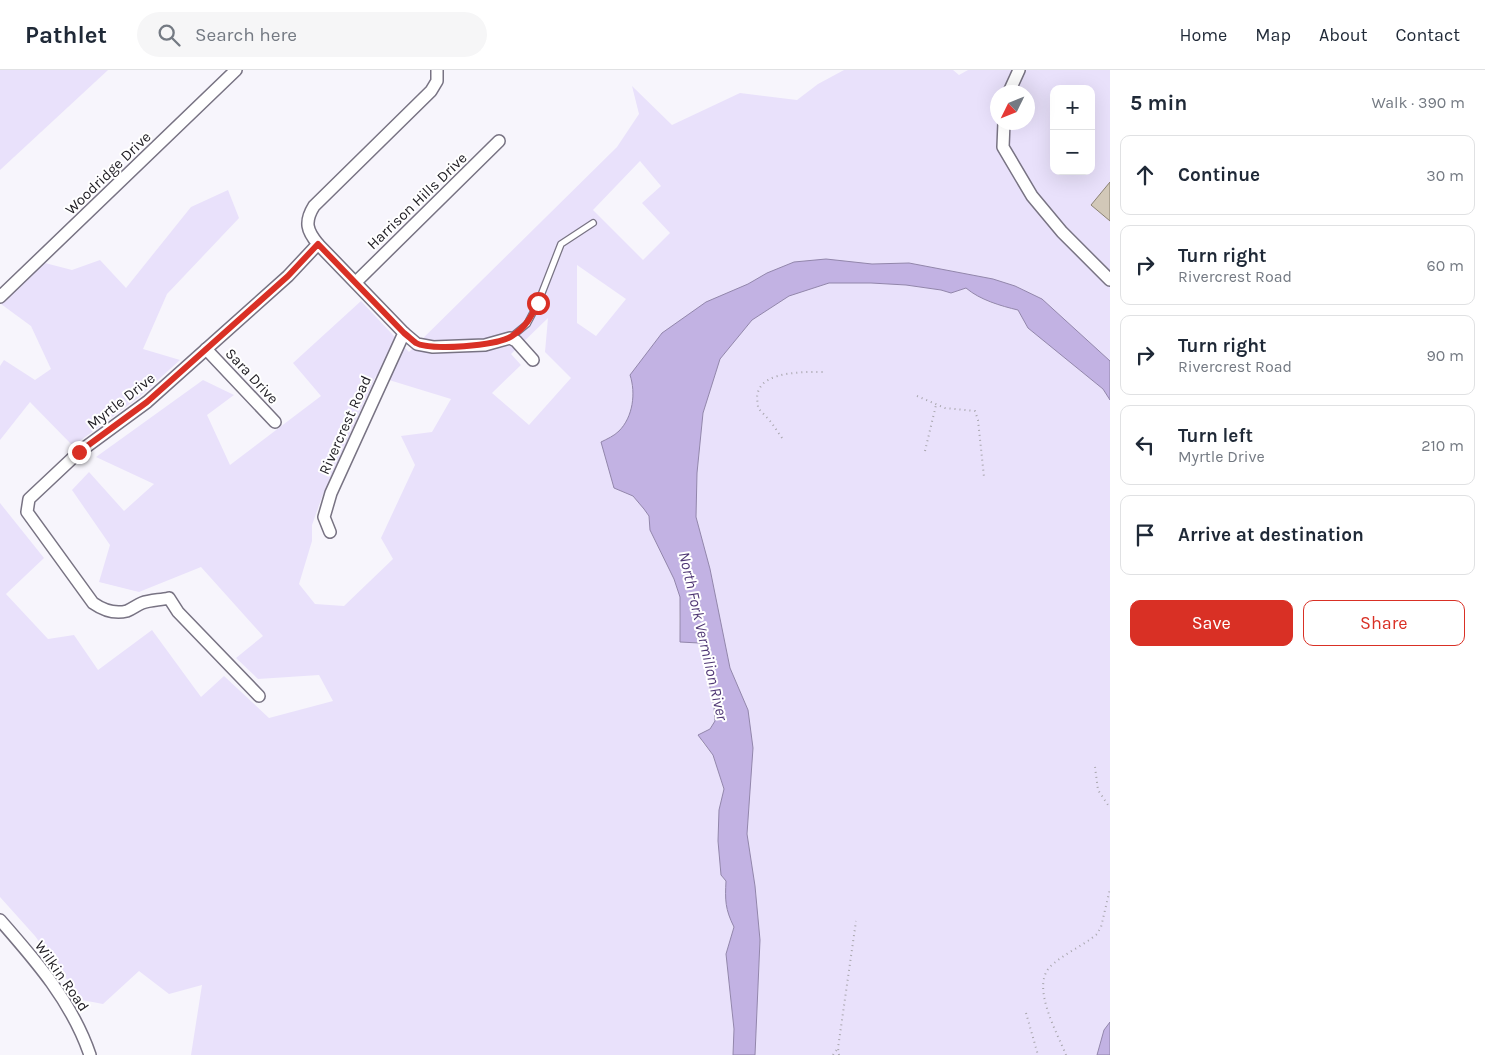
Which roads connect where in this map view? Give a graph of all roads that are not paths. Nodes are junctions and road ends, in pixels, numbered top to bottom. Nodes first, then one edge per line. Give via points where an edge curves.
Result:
1 (236, 70) edge
2 (1019, 70) edge
3 (437, 75) edge
4 (1012, 85) edge
5 (1004, 130) edge
6 (499, 142) dead end
7 (593, 223) dead end
8 (318, 244) junction
9 (1110, 280) edge
10 (356, 282) junction
11 (0, 297) edge
12 (404, 333) junction
13 (510, 338) junction
14 (206, 350) junction
15 (533, 360) dead end
16 (275, 422) dead end
17 (330, 532) dead end
18 (259, 696) dead end
19 (0, 920) edge
20 (90, 1055) edge

1 - 11 street, Woodridge Drive
2 - 4 street
3 - 8 street via 431,91 314,206 307,226 308,233
5 - 9 street via 1003,147 1032,196 1062,232
6 - 10 street, Harrison Hills Drive
7 - 13 lane via 561,244 527,324
8 - 10 street
8 - 14 street, Myrtle Drive via 288,276
10 - 12 street
12 - 13 street via 417,344 433,347 485,345
12 - 17 street, Rivercrest Road via 331,493 324,517
13 - 15 street
14 - 16 street, Sara Drive
14 - 18 street, Myrtle Drive via 147,402 79,452 29,498 27,512 100,608 128,611 143,603 170,598 178,612
19 - 20 street, Wilkin Road via 44,972 71,1011

